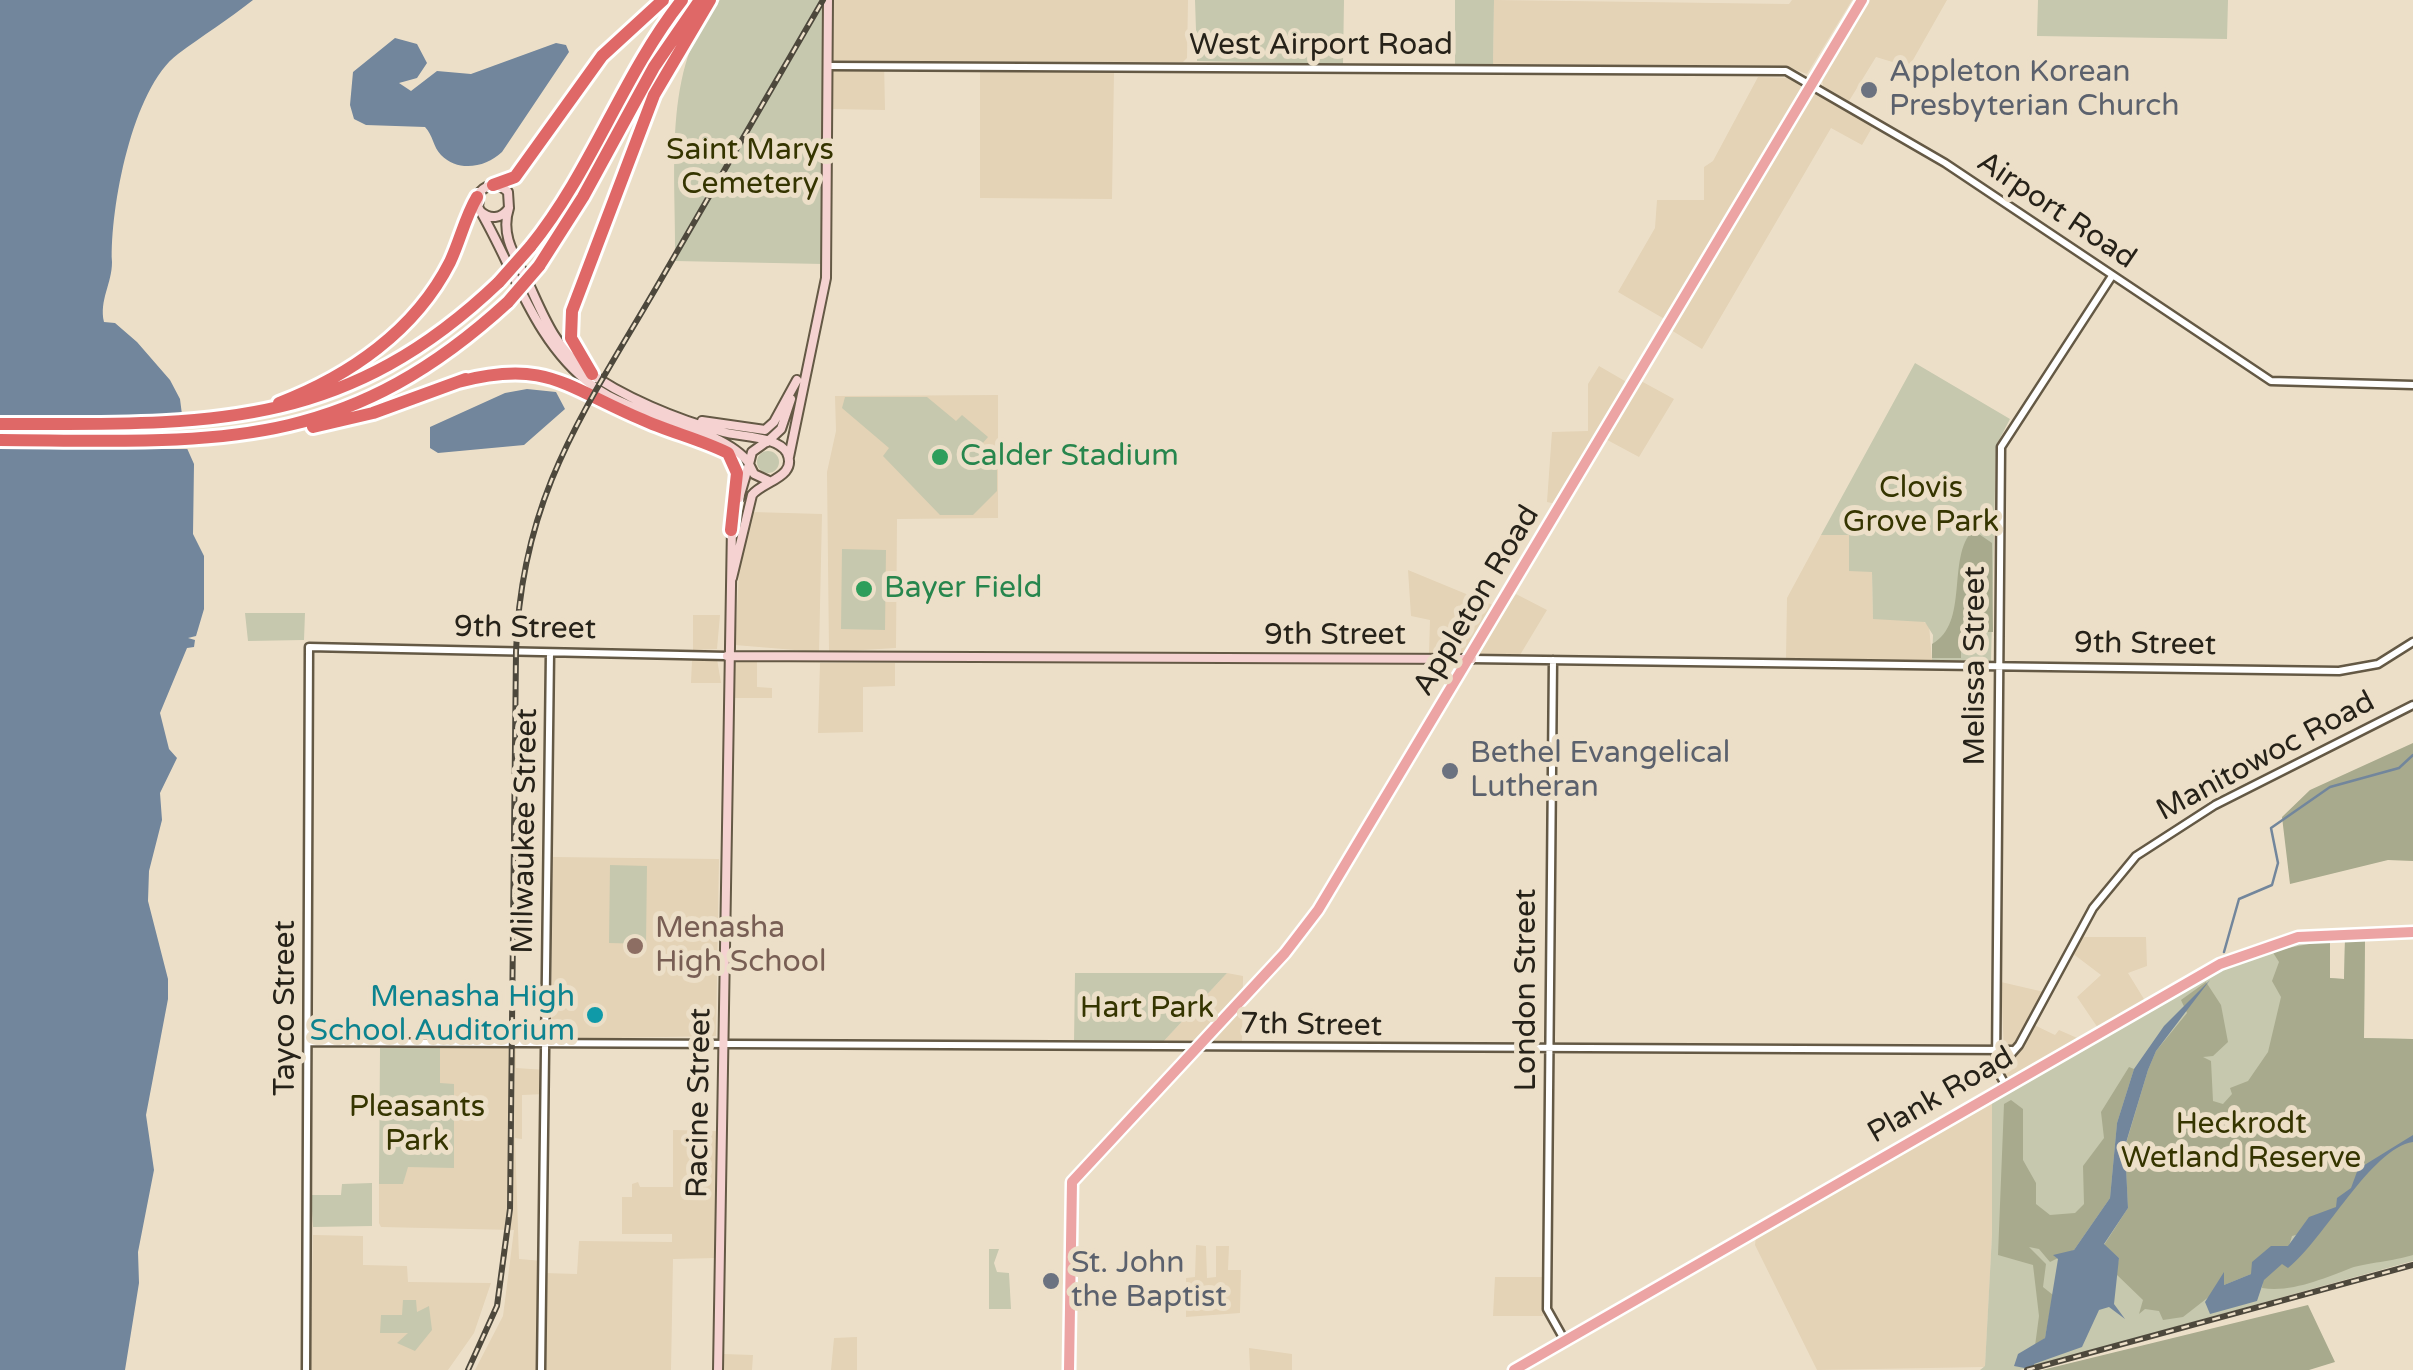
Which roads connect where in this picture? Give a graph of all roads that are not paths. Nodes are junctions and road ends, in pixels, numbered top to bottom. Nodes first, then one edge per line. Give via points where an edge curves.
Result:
1 (663, 0) edge
2 (682, 0) edge
3 (701, 0) edge
4 (710, 0) edge
5 (828, 0) edge
6 (1862, 0) edge
7 (829, 66) junction
8 (1810, 84) junction
9 (494, 184) junction
10 (479, 204) junction
11 (509, 208) junction
12 (2112, 276) junction
13 (806, 360) junction
14 (592, 380) junction
15 (797, 380) junction
16 (458, 382) junction
17 (2413, 385) edge
18 (328, 388) junction
19 (330, 419) junction
20 (692, 421) junction
21 (0, 424) edge
22 (0, 440) edge
23 (767, 442) junction
24 (788, 461) junction
25 (750, 463) junction
26 (768, 481) junction
27 (731, 530) junction
28 (730, 583) junction
29 (2413, 642) edge
30 (309, 646) joint
31 (550, 653) junction
32 (727, 656) junction
33 (1472, 660) junction
34 (1553, 660) junction
35 (1998, 666) junction
36 (2413, 705) edge
37 (2413, 932) edge
38 (308, 1042) junction
39 (546, 1043) junction
40 (723, 1045) junction
41 (1197, 1048) junction
42 (1549, 1048) junction
43 (2012, 1050) junction
44 (1997, 1051) junction
45 (1997, 1071) junction
46 (2006, 1087) junction
47 (1566, 1340) junction
48 (306, 1370) edge
49 (542, 1370) edge
50 (718, 1370) edge
51 (1069, 1370) edge
52 (1514, 1370) edge

1 - 9 highway via 602,56 514,177
2 - 18 highway, bridge via 573,190 499,282 429,341
3 - 19 highway, bridge via 539,266 508,302 421,370
4 - 14 highway via 654,95 572,311 573,344
5 - 7 main road
6 - 8 main road, Appleton Road
7 - 8 street, West Airport Road via 1786,71
7 - 13 main road via 827,264
8 - 12 street, Airport Road via 1945,163
8 - 33 main road, Appleton Road
9 - 10 main road
9 - 11 main road via 508,192
10 - 11 main road via 495,218
10 - 14 main road via 546,339
10 - 18 highway via 417,310
11 - 14 main road via 505,231 548,327
12 - 17 street, Airport Road via 2273,382
12 - 35 street, Melissa Street via 2002,442
13 - 15 main road
13 - 24 main road
14 - 16 highway via 522,366
14 - 20 main road
14 - 25 main road via 670,423 731,444
15 - 20 main road via 765,430
15 - 23 main road via 781,429
16 - 19 highway
16 - 27 highway via 504,372 550,376 728,453 737,473
18 - 21 highway via 226,420
19 - 22 highway via 221,440
20 - 23 main road
23 - 24 main road via 784,449
23 - 25 main road via 756,447
24 - 26 main road via 780,477
25 - 26 main road
25 - 27 main road
26 - 28 main road via 752,495
27 - 28 main road
28 - 32 main road, Racine Street
29 - 35 street, 9th Street via 2378,664 2348,670
30 - 31 street, 9th Street
30 - 38 street, Tayco Street
31 - 32 street, 9th Street
31 - 39 street, Milwaukee Street
32 - 33 main road, 9th Street
32 - 40 main road, Racine Street
33 - 34 street, 9th Street
33 - 41 main road, Appleton Road via 1306,928
34 - 35 street, 9th Street
34 - 42 street, London Street
35 - 44 street, Melissa Street
36 - 43 street, Manitowoc Road via 2215,805 2136,856 2100,896
37 - 46 main road, Plank Road via 2306,936 2248,951
38 - 39 street, 7th Street
38 - 48 street, Tayco Street
39 - 40 street, 7th Street
39 - 49 street, Milwaukee Street
40 - 41 street, 7th Street
40 - 50 main road, Racine Street
41 - 42 street, 7th Street
41 - 51 main road, Appleton Road via 1072,1182
42 - 44 street, 7th Street
42 - 47 street, London Street via 1550,1320
43 - 44 street, 7th Street
43 - 45 street, Manitowoc Road
44 - 45 street, Melissa Street
45 - 46 street, Melissa Street
46 - 47 main road, Plank Road
47 - 52 main road, Plank Road

